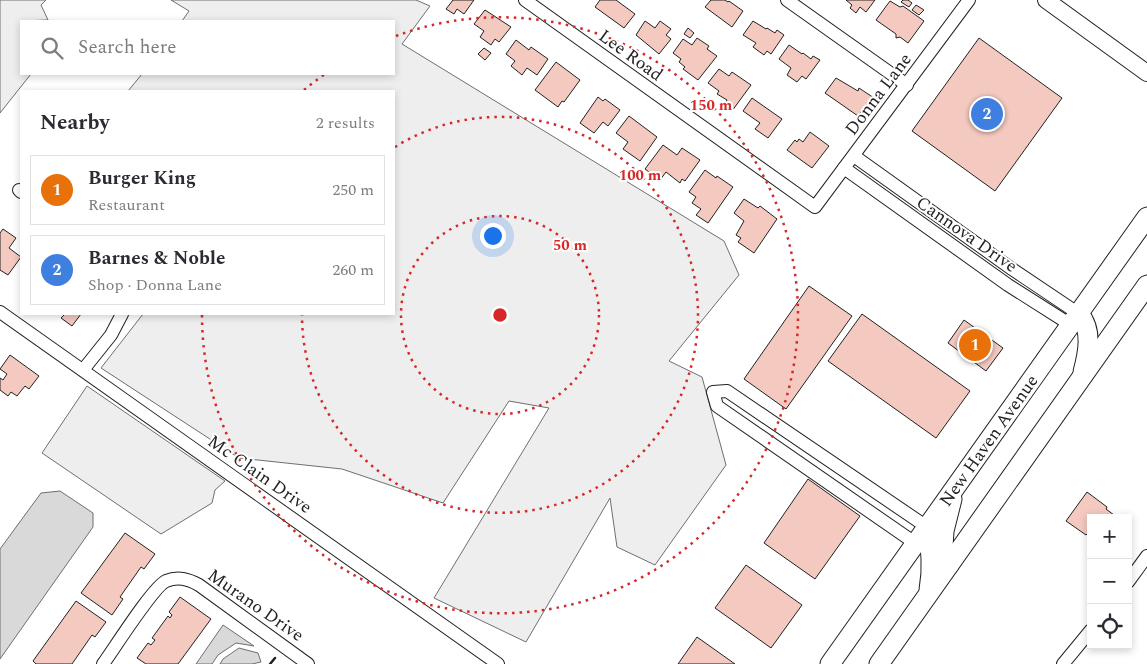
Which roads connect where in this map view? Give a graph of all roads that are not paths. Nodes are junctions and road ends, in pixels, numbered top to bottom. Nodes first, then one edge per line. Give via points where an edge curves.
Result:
1 (525, 0) edge
2 (787, 0) edge
3 (969, 0) edge
4 (1046, 0) edge
5 (1147, 73) edge
6 (907, 85) junction
7 (854, 156) junction
8 (844, 168) junction
9 (815, 207) joint
10 (1147, 217) edge
11 (1147, 286) edge
12 (0, 313) edge
13 (122, 315) edge
14 (1075, 319) junction
15 (83, 370) junction
16 (1081, 378) junction
17 (954, 488) junction
18 (927, 527) junction
19 (915, 543) junction
20 (1147, 556) edge
21 (949, 565) junction
22 (1132, 577) edge
23 (929, 594) junction
24 (1087, 635) edge
25 (103, 664) edge
26 (308, 664) edge
27 (498, 664) edge
28 (830, 664) edge
29 (879, 664) edge
30 (1063, 664) edge

1 - 9 street, Lee Road
2 - 6 street
3 - 6 street, Donna Lane
4 - 5 street
6 - 7 street, Donna Lane
7 - 8 street, Donna Lane
7 - 14 street, Cannova Drive via 1012,269
8 - 9 street, Donna Lane
8 - 14 street, Cannova Drive via 1008,285
10 - 14 main road, New Haven Avenue
11 - 16 main road
12 - 15 street, Mc Clain Drive
13 - 15 street via 112,335
14 - 16 main road via 1086,324 1088,341
14 - 17 main road, New Haven Avenue
15 - 27 street, Mc Clain Drive
16 - 21 main road
17 - 18 main road, New Haven Avenue
17 - 21 main road via 944,531 943,547
18 - 19 main road, New Haven Avenue
18 - 19 street via 727,391 713,392 717,406
18 - 23 main road via 932,555
19 - 28 main road, New Haven Avenue
20 - 22 street
21 - 23 main road
23 - 29 main road
24 - 30 street
25 - 26 street, Murano Drive via 152,595 164,582 176,578 188,579 199,585

